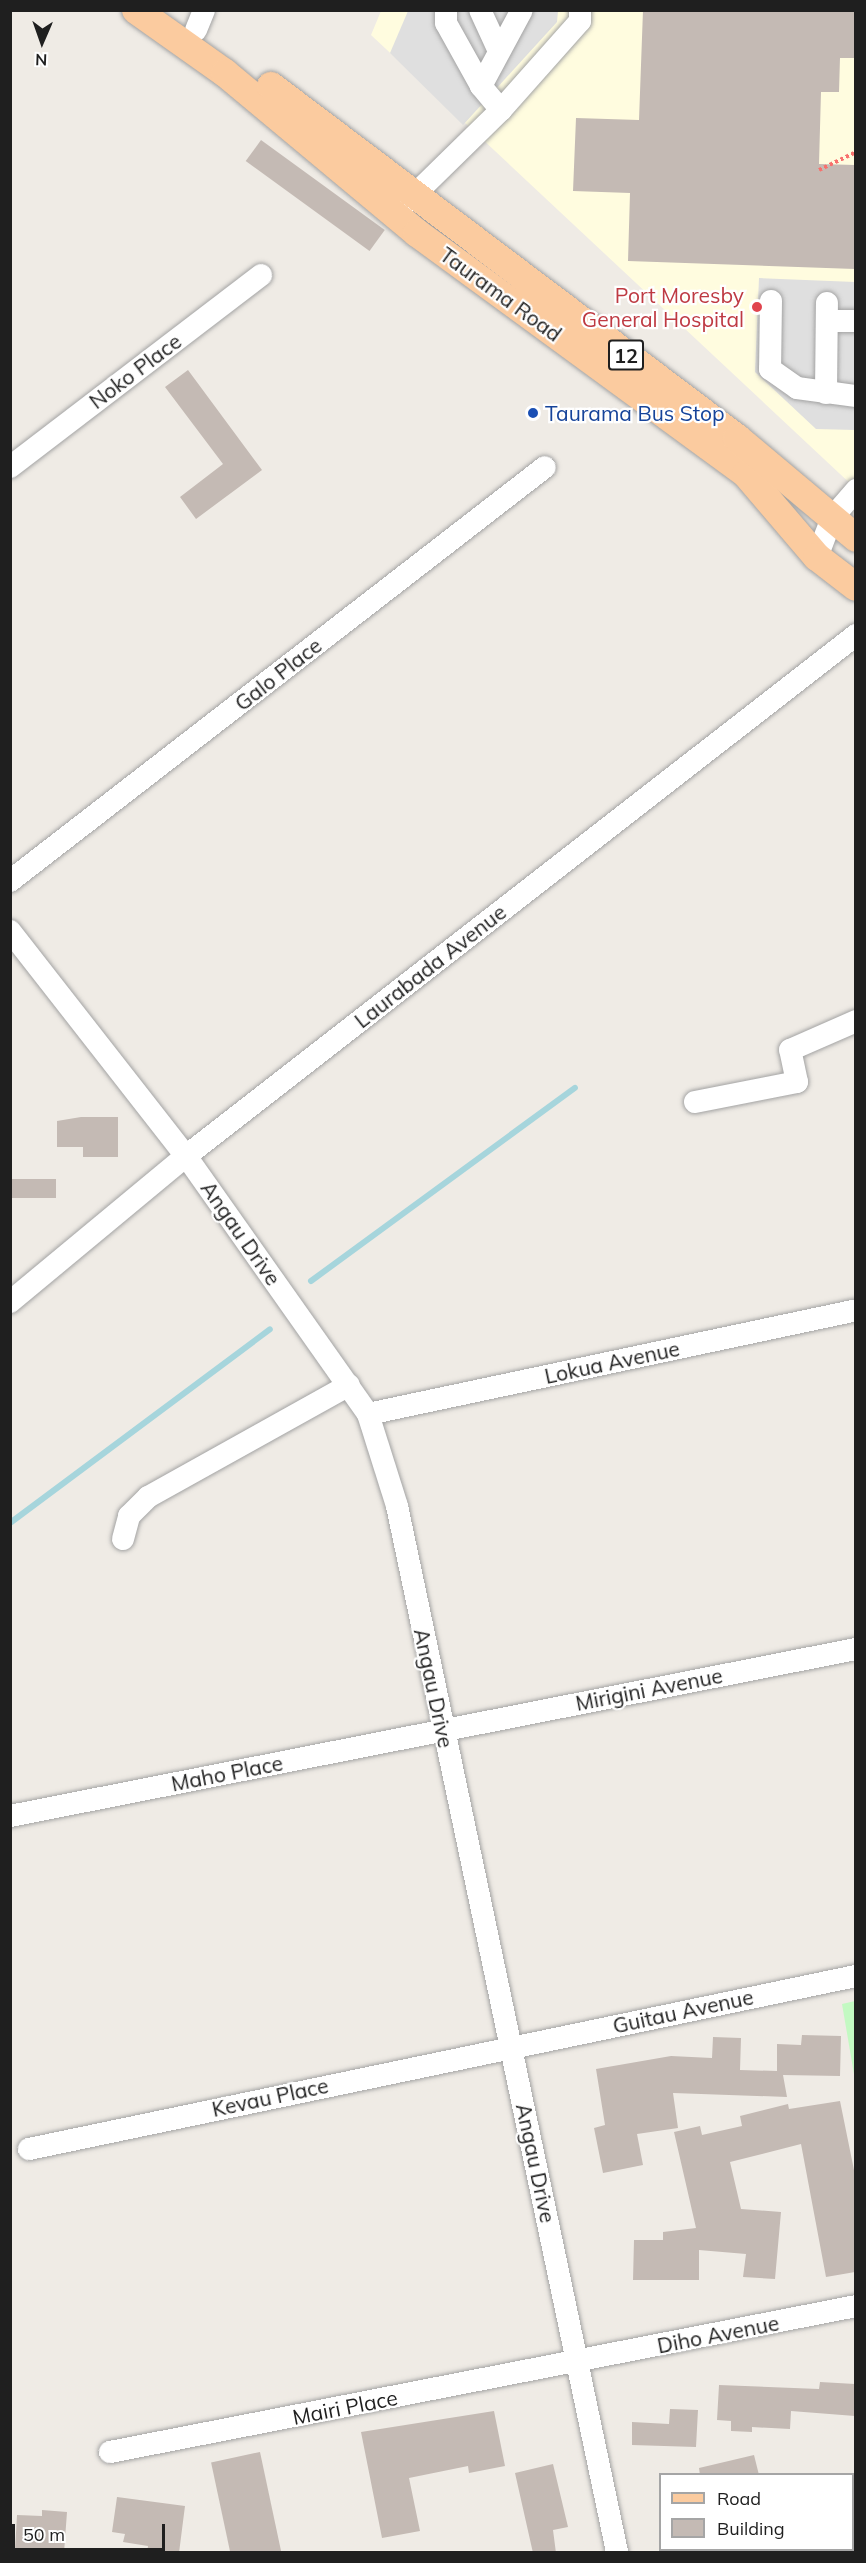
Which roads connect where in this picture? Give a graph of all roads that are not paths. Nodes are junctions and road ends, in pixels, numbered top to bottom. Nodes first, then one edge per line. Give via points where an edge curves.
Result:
1 (136, 10) edge
2 (167, 10) edge
3 (446, 10) edge
4 (480, 10) edge
5 (522, 10) edge
6 (580, 10) edge
7 (200, 20) edge
8 (498, 49) junction
9 (481, 86) junction
10 (501, 110) junction
11 (414, 199) junction
12 (417, 233) junction
13 (261, 275) dead end
14 (771, 301) dead end
15 (855, 321) edge
16 (826, 393) junction
17 (855, 396) edge
18 (545, 466) dead end
19 (10, 467) edge
20 (855, 490) edge
21 (832, 518) junction
22 (855, 538) edge
23 (817, 557) junction
24 (855, 587) edge
25 (855, 636) edge
26 (10, 880) edge
27 (10, 931) edge
28 (855, 1022) edge
29 (695, 1102) dead end
30 (186, 1156) junction
31 (10, 1302) edge
32 (855, 1310) edge
33 (350, 1385) junction
34 (368, 1414) junction
35 (123, 1539) dead end
36 (855, 1649) edge
37 (443, 1730) junction
38 (10, 1816) edge
39 (855, 1976) edge
40 (510, 2046) junction
41 (29, 2149) dead end
42 (855, 2306) edge
43 (580, 2361) junction
44 (110, 2452) dead end
45 (617, 2553) edge

1 - 12 main road, Taurama Road / 12 via 225,73
2 - 7 main road, Taurama Road / 12
3 - 9 street via 446,23
4 - 8 street
5 - 8 street
6 - 10 street via 580,21
7 - 11 main road, Taurama Road / 12
8 - 9 street
9 - 10 street
10 - 11 street
11 - 12 street via 405,204
11 - 21 main road, Taurama Road / 12 via 737,438
12 - 23 main road, Taurama Road / 12 via 746,474
13 - 19 street, Noko Place
14 - 16 street via 771,369 796,388
15 - 16 street via 827,312
16 - 17 street
18 - 26 street, Galo Place
20 - 21 street
21 - 22 main road, Taurama Road / 12
21 - 23 street
23 - 24 main road, Taurama Road / 12
25 - 30 street, Laurabada Avenue
27 - 30 street, Angau Drive
28 - 29 street via 790,1050 797,1082
30 - 31 street, Laurabada Avenue
30 - 33 street, Angau Drive
32 - 34 street, Lokua Avenue
33 - 34 street, Angau Drive
33 - 35 street via 148,1497 129,1516
34 - 37 street, Angau Drive via 397,1506
36 - 37 street, Mirigini Avenue
37 - 38 street, Maho Place
37 - 40 street, Angau Drive
39 - 40 street, Guitau Avenue
40 - 41 street, Kevau Place
40 - 43 street, Angau Drive
42 - 43 street, Diho Avenue
43 - 44 street, Mairi Place
43 - 45 street, Angau Drive

